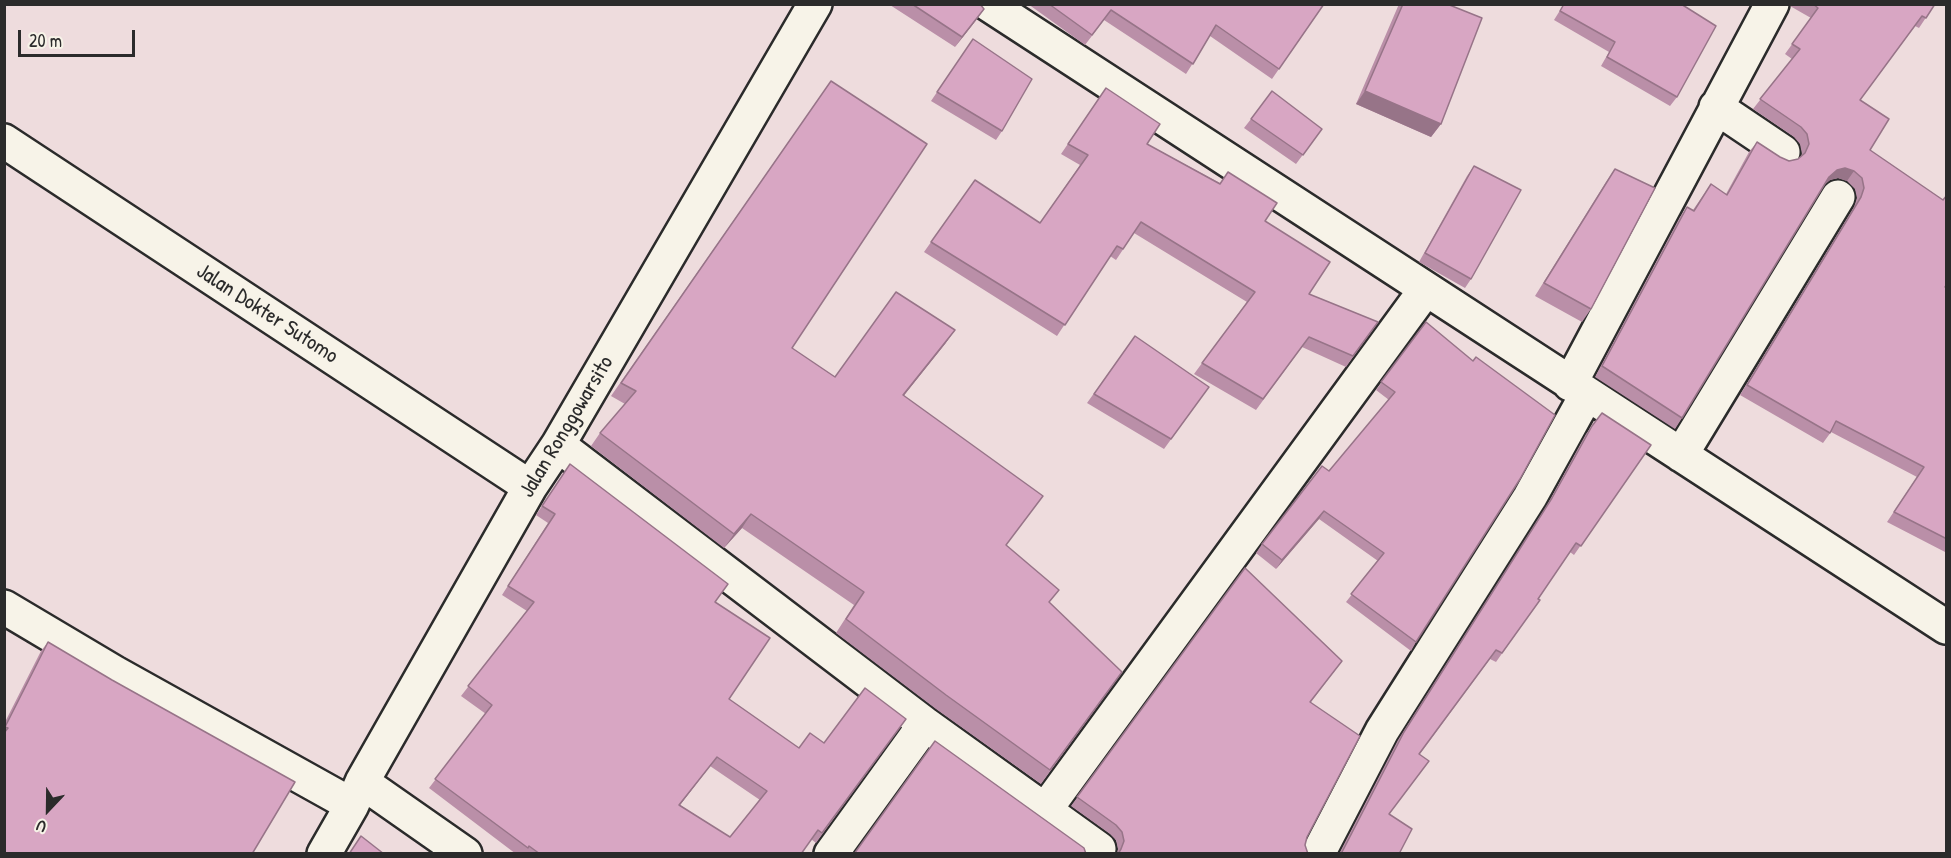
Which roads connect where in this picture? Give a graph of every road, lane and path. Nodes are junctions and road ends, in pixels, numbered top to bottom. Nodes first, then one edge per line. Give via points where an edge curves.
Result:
1 (815, 4) edge
2 (988, 4) edge
3 (1772, 4) edge
4 (1716, 107) junction
5 (4, 141) edge
6 (1783, 152) dead end
7 (1838, 197) dead end
8 (1426, 290) junction
9 (1579, 389) junction
10 (558, 445) junction
11 (1681, 455) junction
12 (530, 487) junction
13 (4, 607) edge
14 (1947, 627) edge
15 (925, 724) junction
16 (357, 794) junction
17 (1046, 810) junction
18 (1101, 852) edge
19 (324, 854) edge
20 (465, 854) edge
21 (831, 854) edge
22 (1318, 854) edge

1 - 10 street, Jalan Ronggowarsito
2 - 8 street
3 - 4 street
4 - 6 street
4 - 9 street
5 - 12 street, Jalan Dokter Sutomo
7 - 11 street
8 - 9 street
8 - 17 street
9 - 11 street
9 - 22 street via 1530,497 1382,731
10 - 12 street, Jalan Ronggowarsito
10 - 15 street
11 - 14 street
12 - 16 street, Jalan Ronggowarsito
13 - 16 street via 115,673
15 - 17 street
15 - 21 street
16 - 19 street, Jalan Ronggowarsito
16 - 20 street
17 - 18 street

